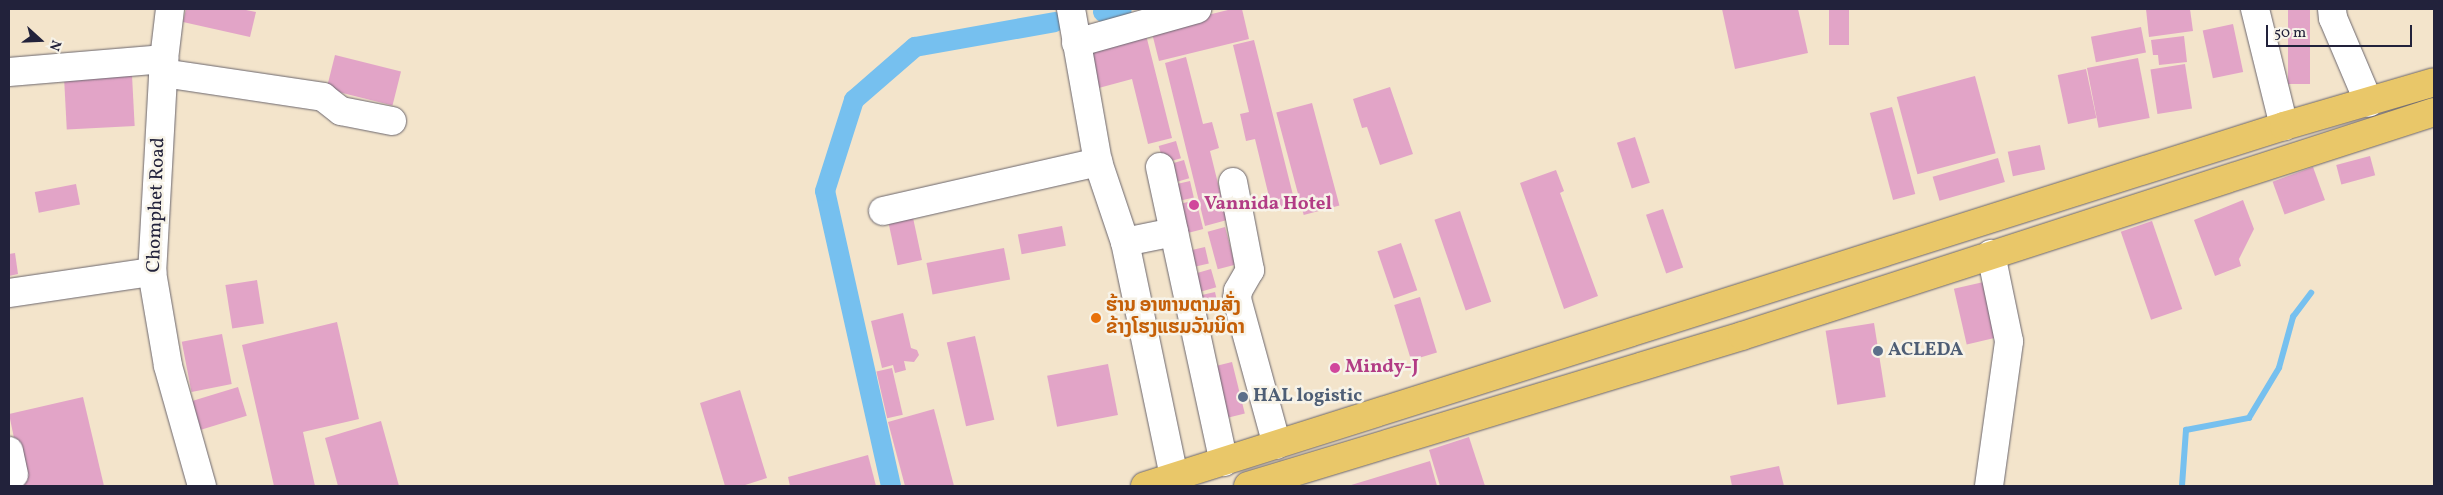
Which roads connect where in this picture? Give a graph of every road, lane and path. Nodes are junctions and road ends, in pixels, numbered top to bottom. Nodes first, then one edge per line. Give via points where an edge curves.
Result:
1 (170, 9) edge
2 (1071, 9) edge
3 (1197, 9) edge
4 (2255, 9) edge
5 (2332, 9) edge
6 (1076, 43) junction
7 (164, 66) junction
8 (9, 72) edge
9 (2434, 82) edge
10 (2369, 102) junction
11 (2434, 112) edge
12 (392, 121) dead end
13 (2284, 126) junction
14 (1098, 162) junction
15 (1160, 167) dead end
16 (1233, 182) dead end
17 (883, 212) dead end
18 (1174, 232) junction
19 (1125, 242) junction
20 (1991, 254) junction
21 (152, 272) junction
22 (9, 292) edge
23 (1277, 445) junction
24 (1224, 462) junction
25 (1176, 482) edge
26 (1995, 485) edge
27 (202, 486) edge
28 (1145, 486) edge
29 (1248, 486) edge

1 - 7 street, Chomphet Road
2 - 6 street
3 - 6 street
4 - 13 street
5 - 10 street
6 - 14 street
7 - 8 street
7 - 12 street via 323,97 341,111
7 - 21 street, Chomphet Road
9 - 10 main road
10 - 13 main road
11 - 20 main road
13 - 23 main road
14 - 17 street
14 - 19 street
15 - 18 street
16 - 23 street via 1250,270 1237,299
18 - 19 street
18 - 24 street
19 - 25 street
20 - 26 street via 2009,341
20 - 29 main road via 1742,336
21 - 22 street
21 - 27 street, Chomphet Road via 168,366
23 - 24 main road
24 - 25 main road
25 - 28 main road

